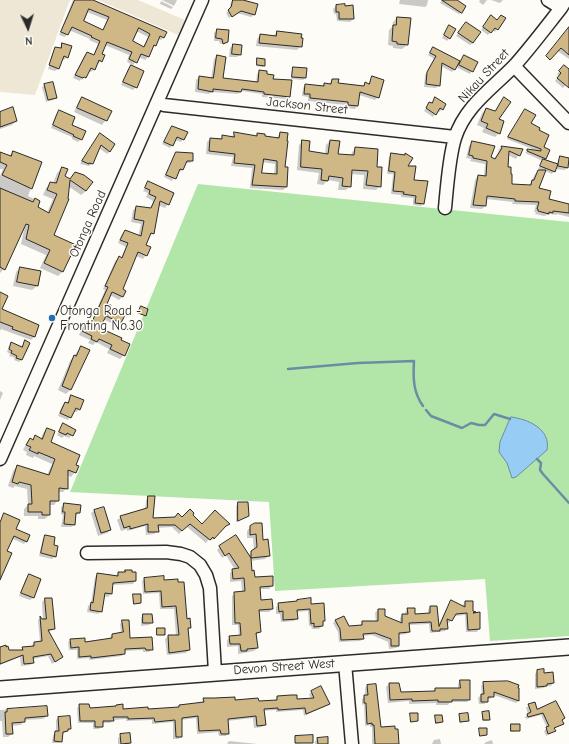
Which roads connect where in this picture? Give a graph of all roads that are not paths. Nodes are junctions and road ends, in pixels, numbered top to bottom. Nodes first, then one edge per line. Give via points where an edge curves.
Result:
1 (202, 0) edge
2 (548, 0) edge
3 (564, 4) edge
4 (514, 66) junction
5 (157, 102) junction
6 (569, 123) edge
7 (455, 137) junction
8 (445, 208) dead end
9 (0, 459) edge
10 (87, 553) dead end
11 (569, 648) edge
12 (345, 663) junction
13 (215, 672) junction
14 (0, 689) edge
15 (352, 744) edge

1 - 5 street, Otonga Road
2 - 3 street
3 - 4 street, Nikau Street
4 - 6 street
4 - 7 street, Nikau Street via 472,107
5 - 7 street, Jackson Street via 164,105
5 - 9 street, Otonga Road
7 - 8 street, Nikau Street
10 - 13 street via 166,552 190,557 200,565 210,588
11 - 12 main road, Devon Street West
12 - 13 main road, Devon Street West
12 - 15 street
13 - 14 main road, Devon Street West

